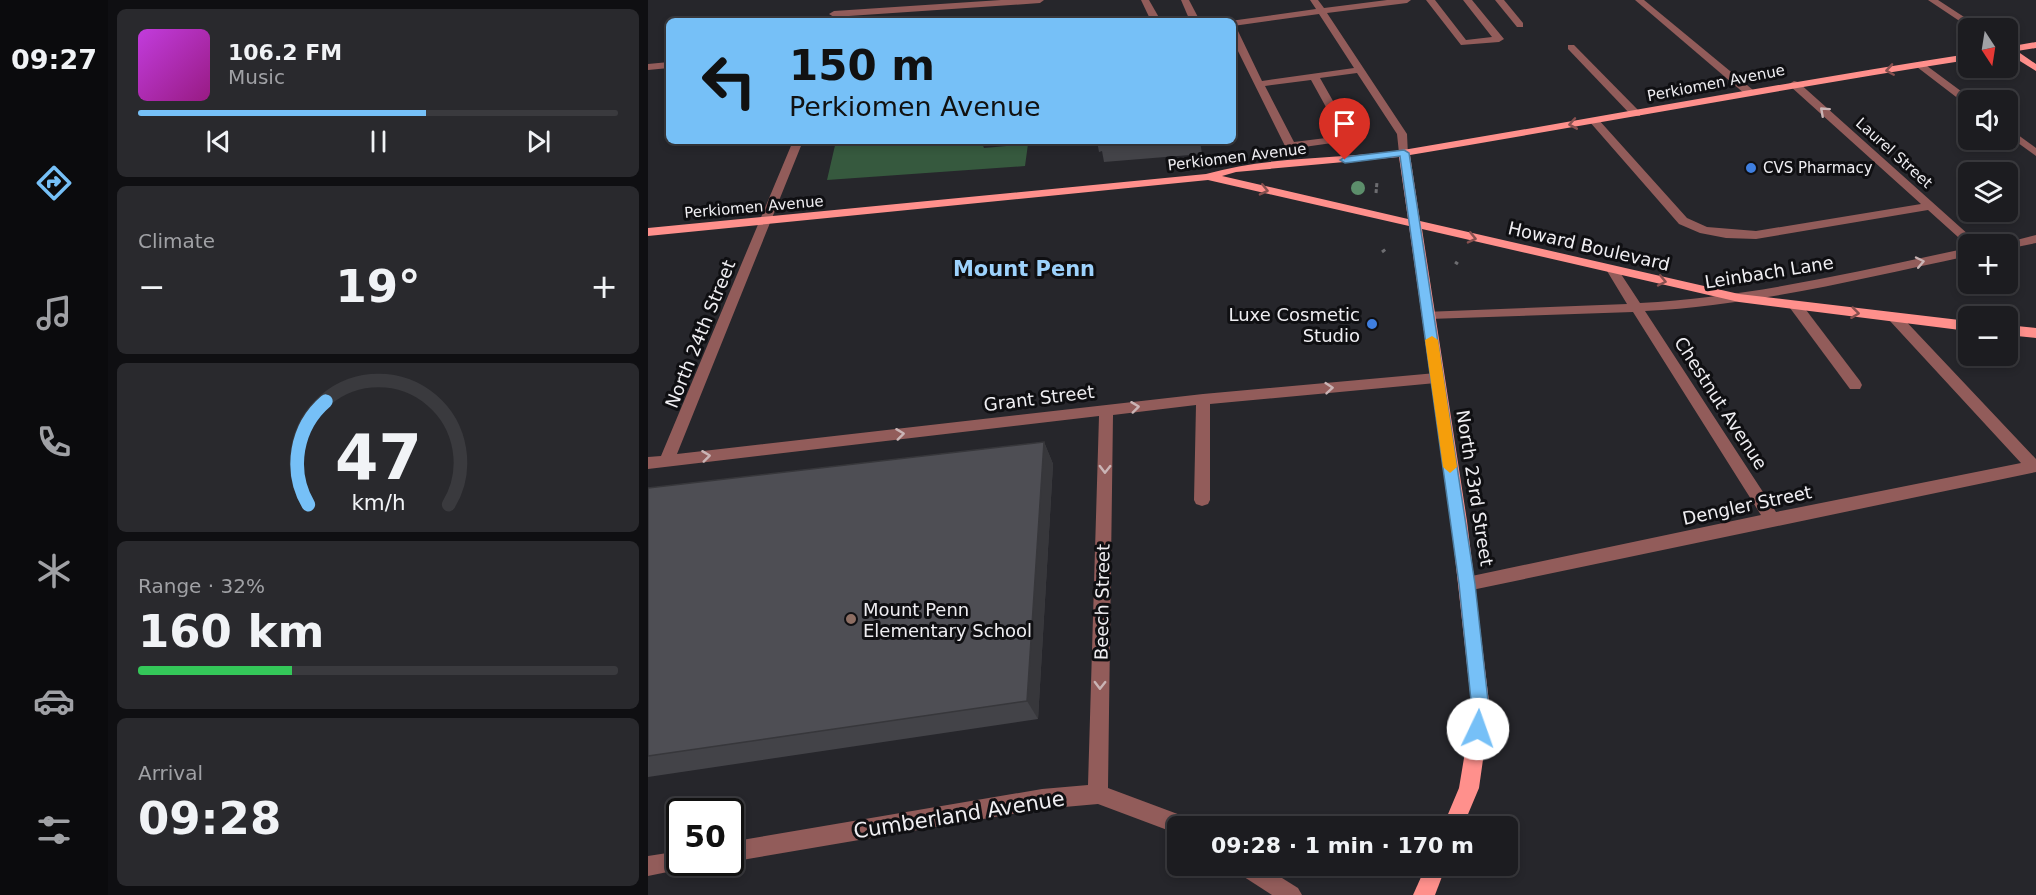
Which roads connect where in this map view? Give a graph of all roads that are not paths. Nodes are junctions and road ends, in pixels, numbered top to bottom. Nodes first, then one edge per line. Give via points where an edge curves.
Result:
1 (840, 0) edge
2 (1040, 0) edge
3 (1145, 0) edge
4 (1185, 0) edge
5 (1314, 0) edge
6 (1407, 0) edge
7 (1430, 0) edge
8 (1467, 0) edge
9 (1499, 0) edge
10 (1639, 0) edge
11 (1932, 0) edge
12 (1322, 12) junction
13 (830, 18) edge
14 (1154, 18) edge
15 (1194, 18) edge
16 (1960, 18) edge
17 (1236, 23) edge
18 (1520, 25) dead end
19 (1236, 37) edge
20 (2036, 45) edge
21 (1571, 47) dead end
22 (2018, 48) edge
23 (2018, 56) edge
24 (1958, 59) edge
25 (666, 65) edge
26 (1920, 65) junction
27 (648, 67) edge
28 (2036, 68) edge
29 (1360, 70) junction
30 (1314, 76) junction
31 (1259, 84) junction
32 (1794, 84) junction
33 (1749, 92) junction
34 (1958, 94) edge
35 (1636, 114) junction
36 (1594, 121) junction
37 (2018, 139) edge
38 (797, 144) edge
39 (1404, 153) junction
40 (2036, 153) edge
41 (1207, 177) junction
42 (1930, 206) junction
43 (765, 221) junction
44 (1415, 225) junction
45 (648, 232) edge
46 (1962, 234) edge
47 (2036, 239) edge
48 (2018, 243) edge
49 (1958, 254) edge
50 (1613, 271) junction
51 (1739, 298) junction
52 (1795, 305) junction
53 (1636, 307) junction
54 (1429, 315) junction
55 (1896, 318) junction
56 (1958, 325) edge
57 (2018, 331) edge
58 (2036, 333) edge
59 (1436, 378) junction
60 (1855, 385) dead end
61 (1203, 399) junction
62 (1106, 410) junction
63 (667, 460) junction
64 (648, 463) edge
65 (2035, 467) edge
66 (1202, 500) dead end
67 (1772, 519) junction
68 (1467, 584) junction
69 (1098, 795) junction
70 (1457, 816) edge
71 (1167, 820) edge
72 (744, 850) edge
73 (666, 863) edge
74 (648, 866) edge
75 (1261, 876) edge
76 (1432, 876) edge
77 (1291, 895) edge
78 (1424, 895) edge

1 - 13 street
2 - 13 street
3 - 14 street
4 - 15 street
5 - 12 street
6 - 12 street
7 - 8 street via 1464,43 1498,39
9 - 18 street
10 - 33 street
11 - 16 street
12 - 17 street
12 - 29 street
19 - 31 street
20 - 22 main road
21 - 35 street
23 - 28 main road
24 - 26 main road, Perkiomen Avenue
25 - 27 street
26 -> 32 main road, Perkiomen Avenue
26 - 34 street
29 - 30 street
29 - 39 street via 1402,134
30 - 31 street
30 - 31 street via 1349,138 1290,146
32 - 33 main road, Perkiomen Avenue
42 -> 32 street, Laurel Street
33 - 35 main road, Perkiomen Avenue
35 - 36 main road, Perkiomen Avenue
36 -> 39 main road, Perkiomen Avenue
36 - 42 street via 1683,221 1704,230 1756,235
37 - 40 street
38 - 43 street, North 24th Street
39 - 41 main road, Perkiomen Avenue via 1234,169
39 - 44 main road, North 23rd Street
41 - 43 main road, Perkiomen Avenue
41 -> 44 main road, Howard Boulevard
42 - 46 street, Laurel Street
43 - 45 main road, Perkiomen Avenue
43 - 63 street, North 24th Street
44 -> 50 main road, Howard Boulevard
44 - 54 main road, North 23rd Street
47 - 48 street
51 -> 49 street, Leinbach Lane
50 -> 51 main road, Howard Boulevard
50 - 53 street, Chestnut Avenue
51 - 52 main road, Howard Boulevard
51 - 53 street, Leinbach Lane
52 -> 55 main road, Howard Boulevard
52 - 60 street
53 - 54 street, Leinbach Lane
53 - 67 street, Chestnut Avenue
54 - 59 main road, North 23rd Street
55 - 56 main road, Howard Boulevard
55 - 65 street
57 - 58 main road
61 -> 59 street, Grant Street
59 - 68 main road, North 23rd Street
62 -> 61 street, Grant Street
61 - 66 street
63 -> 62 street, Grant Street
62 -> 69 street, Beech Street
63 - 64 street, Grant Street
65 - 67 street, Dengler Street
67 - 68 street, Dengler Street
68 - 70 main road, North 23rd Street via 1481,710 1469,789
69 - 71 street, Cumberland Avenue
69 - 72 street, Cumberland Avenue via 1041,799
73 - 74 street
75 - 77 street
76 - 78 main road

